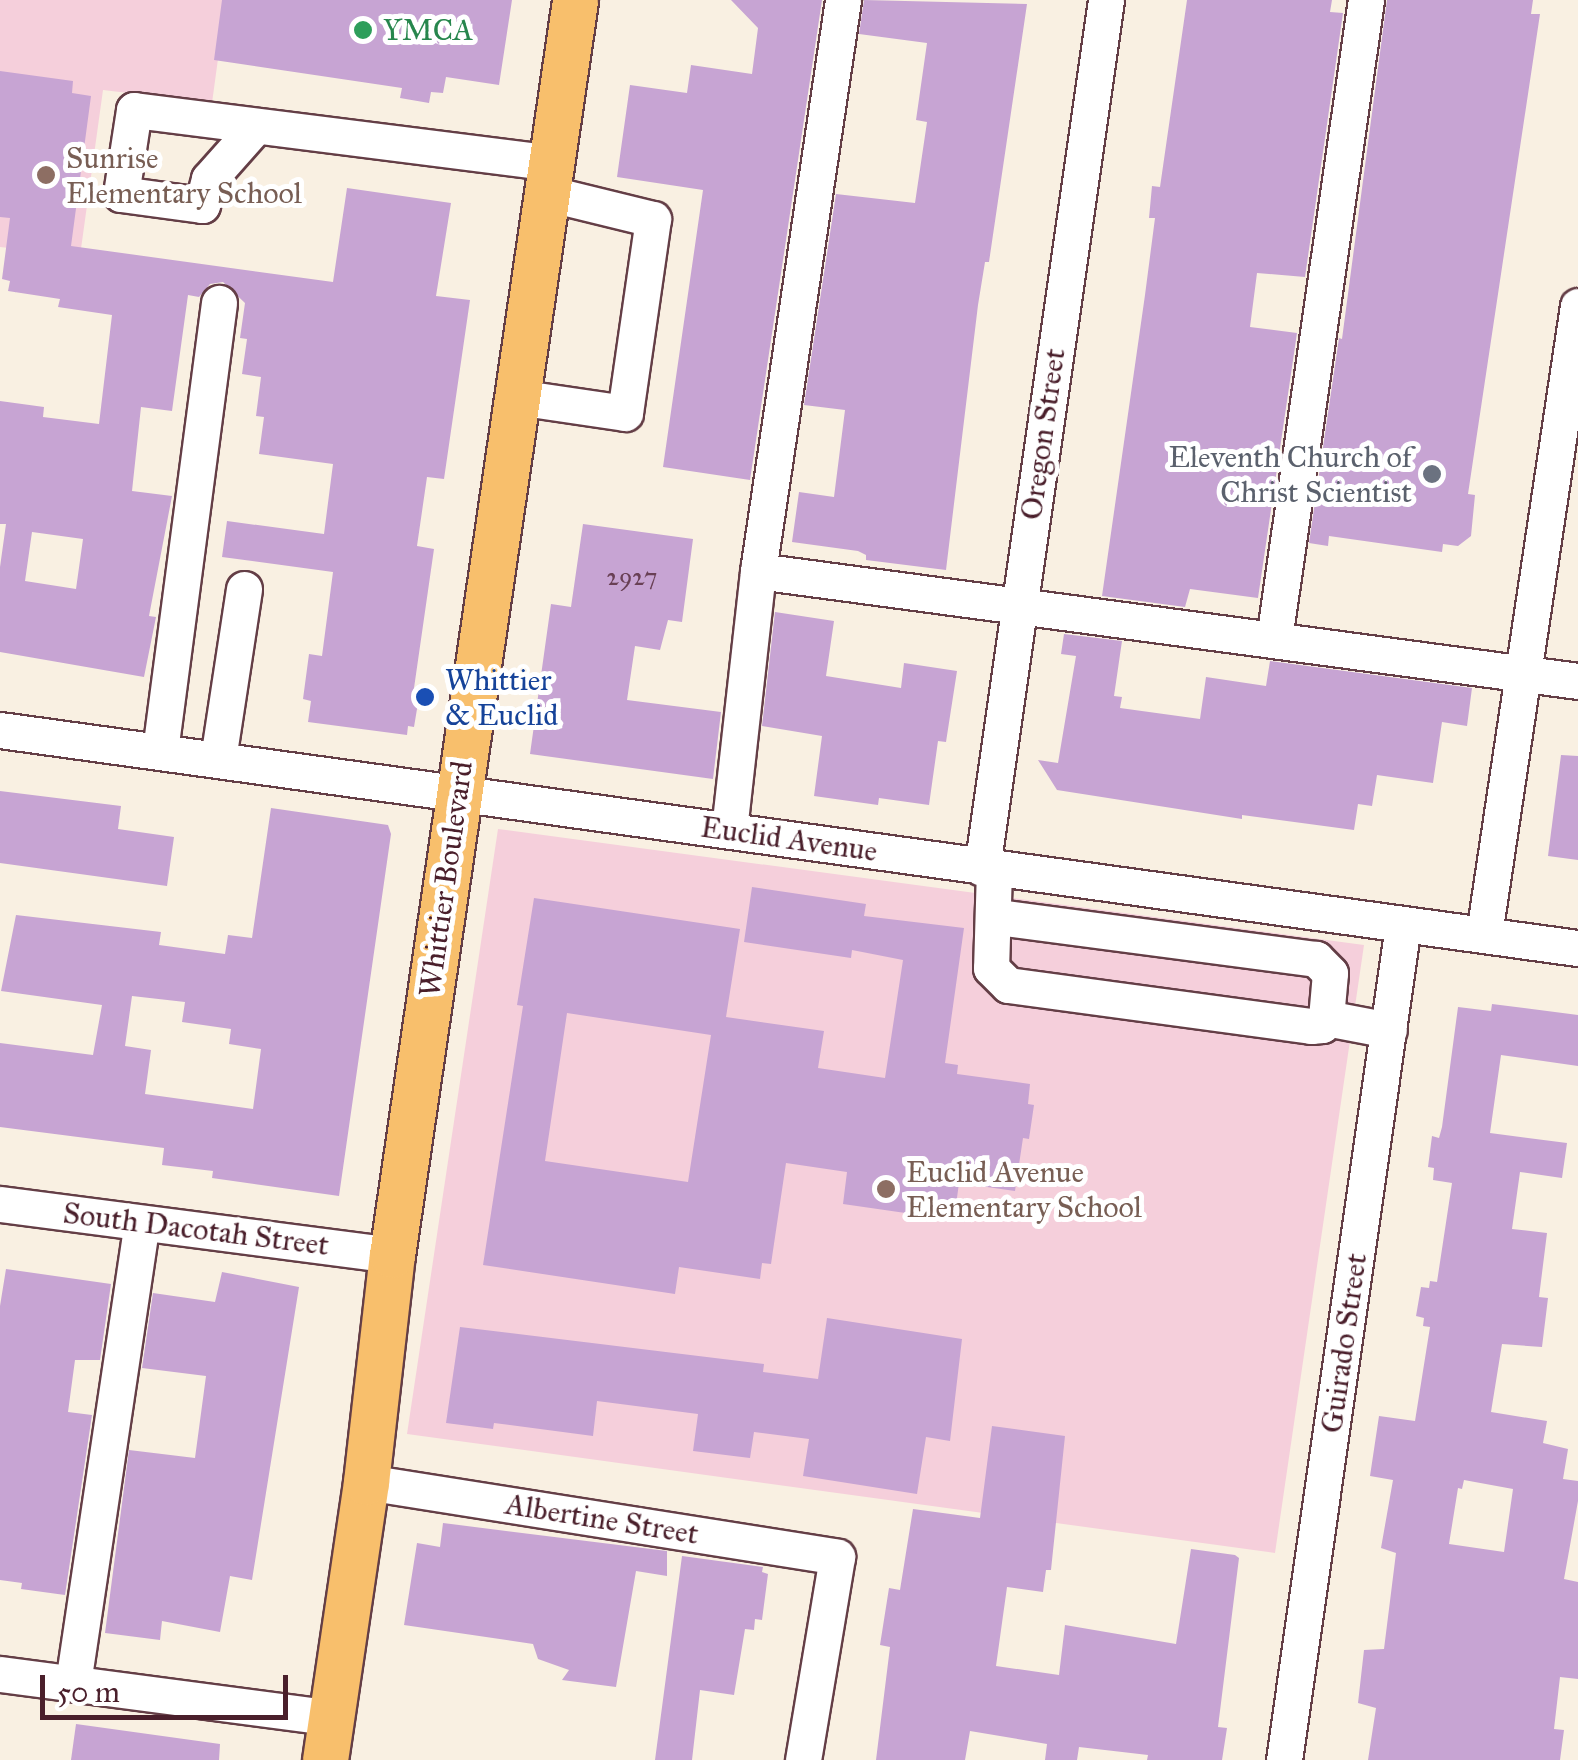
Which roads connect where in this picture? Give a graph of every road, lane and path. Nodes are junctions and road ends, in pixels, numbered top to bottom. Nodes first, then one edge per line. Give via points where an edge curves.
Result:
1 (575, 0) edge
2 (842, 0) edge
3 (1106, 0) edge
4 (1366, 0) edge
5 (256, 126) junction
6 (549, 178) junction
7 (219, 303) dead end
8 (1578, 306) edge
9 (1574, 353) edge
10 (517, 397) junction
11 (758, 571) junction
12 (244, 589) dead end
13 (1018, 608) junction
14 (1274, 639) junction
15 (1523, 674) junction
16 (1578, 681) edge
17 (0, 730) edge
18 (160, 751) junction
19 (218, 759) junction
20 (458, 790) junction
21 (729, 830) junction
22 (988, 868) junction
23 (995, 917) junction
24 (1403, 926) junction
25 (1484, 934) junction
26 (1578, 948) edge
27 (1326, 1018) junction
28 (1389, 1030) junction
29 (0, 1204) edge
30 (142, 1222) junction
31 (392, 1255) junction
32 (366, 1482) junction
33 (0, 1674) edge
34 (72, 1683) junction
35 (329, 1739) edge
36 (803, 1760) edge
37 (1284, 1760) edge

1 - 6 main road, Whittier Boulevard
2 - 11 street
3 - 13 street, Oregon Street
4 - 14 street
5 - 5 street via 134,110 121,194 202,204 209,179
5 - 6 street
6 - 10 main road, Whittier Boulevard
6 - 10 street via 652,219 625,413
7 - 18 street
8 - 9 street
9 - 15 street
10 - 20 main road, Whittier Boulevard
11 - 13 street
11 - 21 street
12 - 19 street
13 - 14 street
13 - 22 street, Oregon Street
14 - 15 street
15 - 16 street
15 - 25 street
17 - 18 street, Euclid Avenue
18 - 19 street, Euclid Avenue
19 - 20 street, Euclid Avenue
20 - 21 street, Euclid Avenue
20 - 31 main road, Whittier Boulevard
21 - 22 street, Euclid Avenue
22 - 23 street, Oregon Street
22 - 24 street, Euclid Avenue
23 - 27 street via 1316,959 1330,973
23 - 27 street, Oregon Street via 991,968 1008,986 1311,1026
24 - 25 street, Euclid Avenue
24 - 28 street, Guirado Street
25 - 26 street, Euclid Avenue
27 - 28 street, Oregon Street
28 - 37 street, Guirado Street
29 - 30 street, South Dacotah Street
30 - 31 street, South Dacotah Street
30 - 34 street
31 - 32 main road, Whittier Boulevard
32 - 35 main road, Whittier Boulevard
32 - 36 street, Albertine Street via 837,1557
33 - 34 street
34 - 35 street

